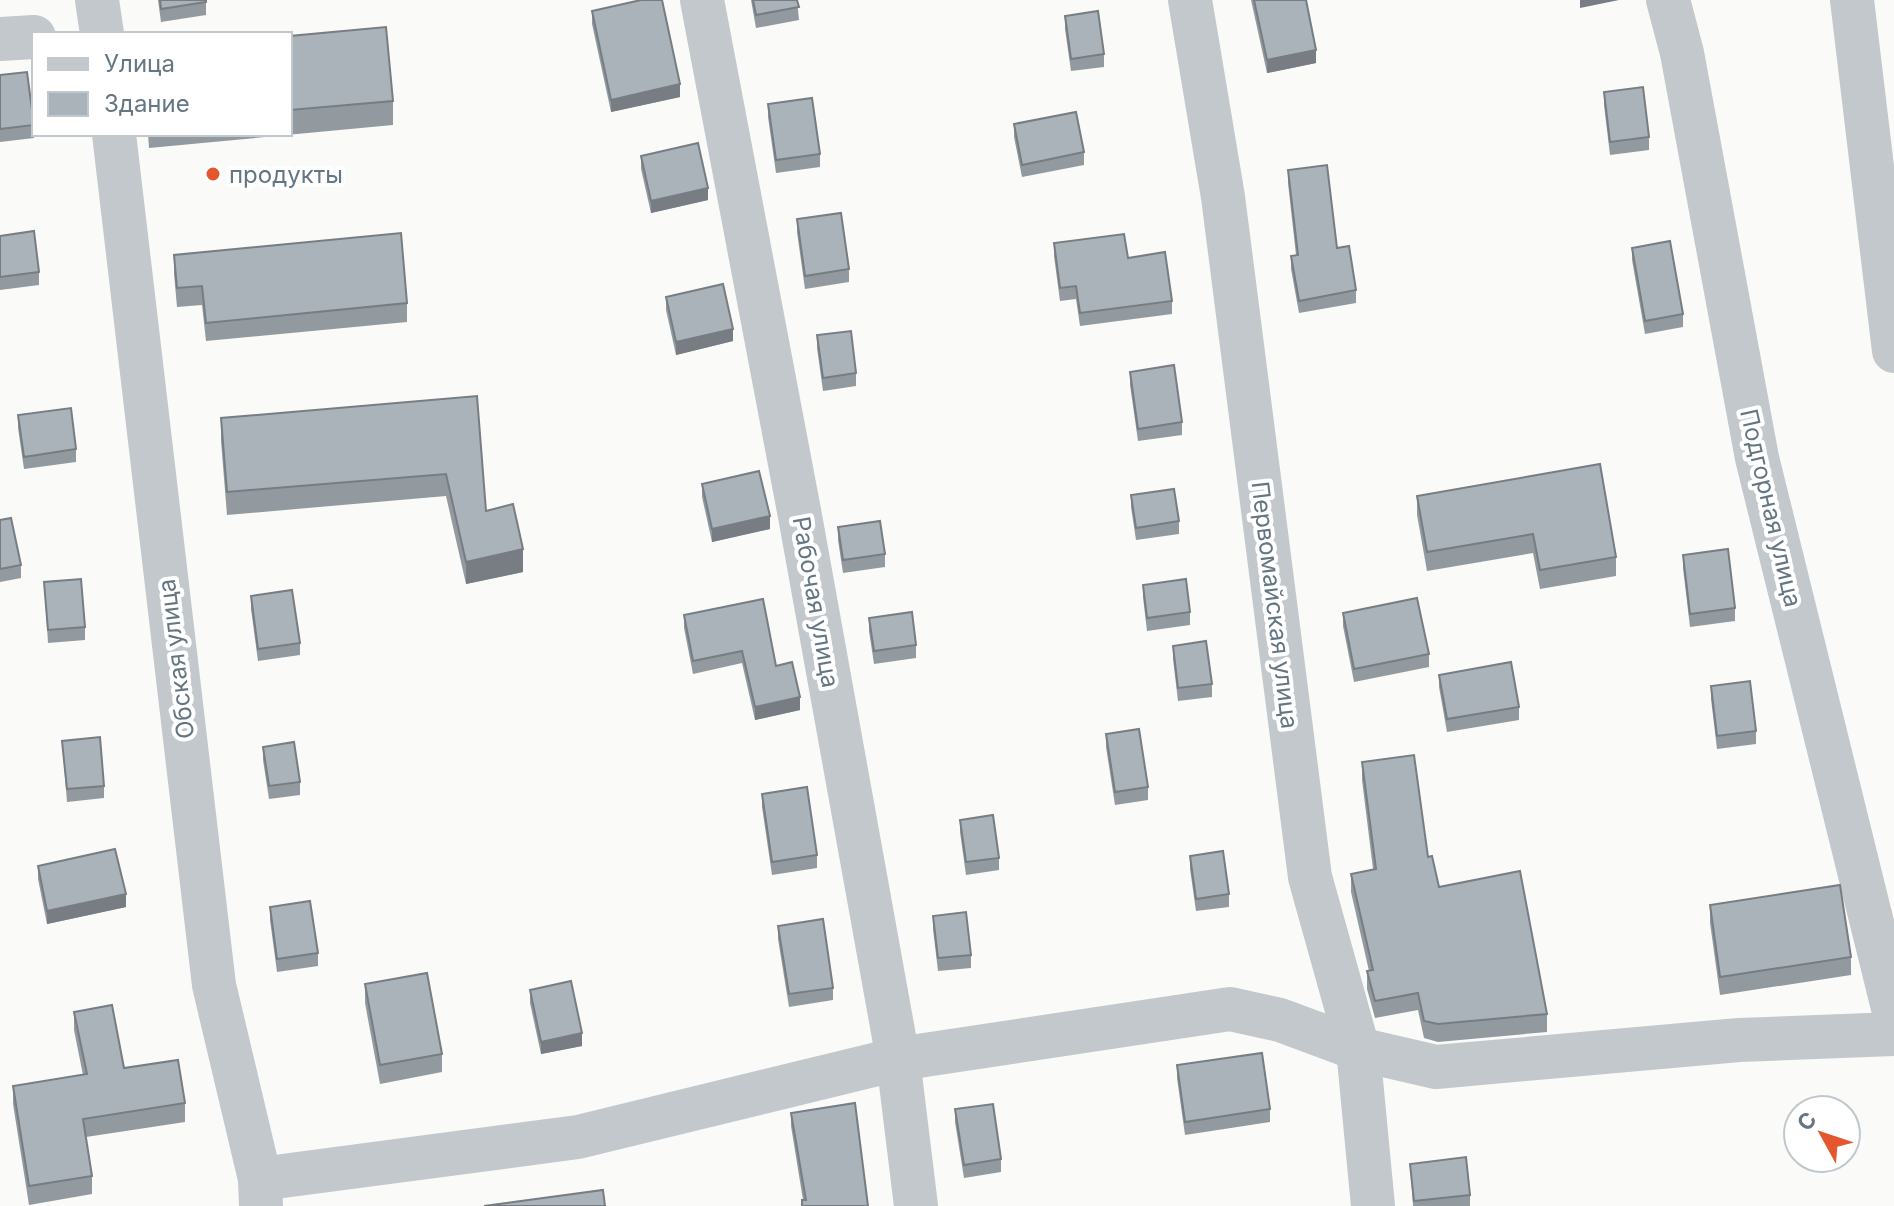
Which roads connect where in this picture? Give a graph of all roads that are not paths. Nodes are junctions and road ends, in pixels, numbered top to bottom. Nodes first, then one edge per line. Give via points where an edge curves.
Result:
1 (97, 0) edge
2 (702, 0) edge
3 (1190, 0) edge
4 (1668, 0) edge
5 (1852, 0) edge
6 (102, 32) edge
7 (32, 37) edge
8 (0, 39) edge
9 (114, 136) edge
10 (1894, 351) edge
11 (1894, 1012) edge
12 (1894, 1034) edge
13 (1358, 1049) junction
14 (898, 1059) junction
15 (260, 1193) edge
16 (916, 1206) edge
17 (1373, 1206) edge

1 - 6 street
2 - 14 street, Рабочая улица
3 - 13 street, Первомайская улица via 1223,197 1310,877
4 - 11 street, Подгорная улица via 1757,458
5 - 10 street
7 - 8 street
9 - 15 street, Обская улица via 214,985
12 - 13 street via 1739,1040 1436,1067
13 - 14 street via 1280,1020 1230,1009
13 - 17 street, Первомайская улица
14 - 15 street via 578,1137
14 - 16 street, Рабочая улица

